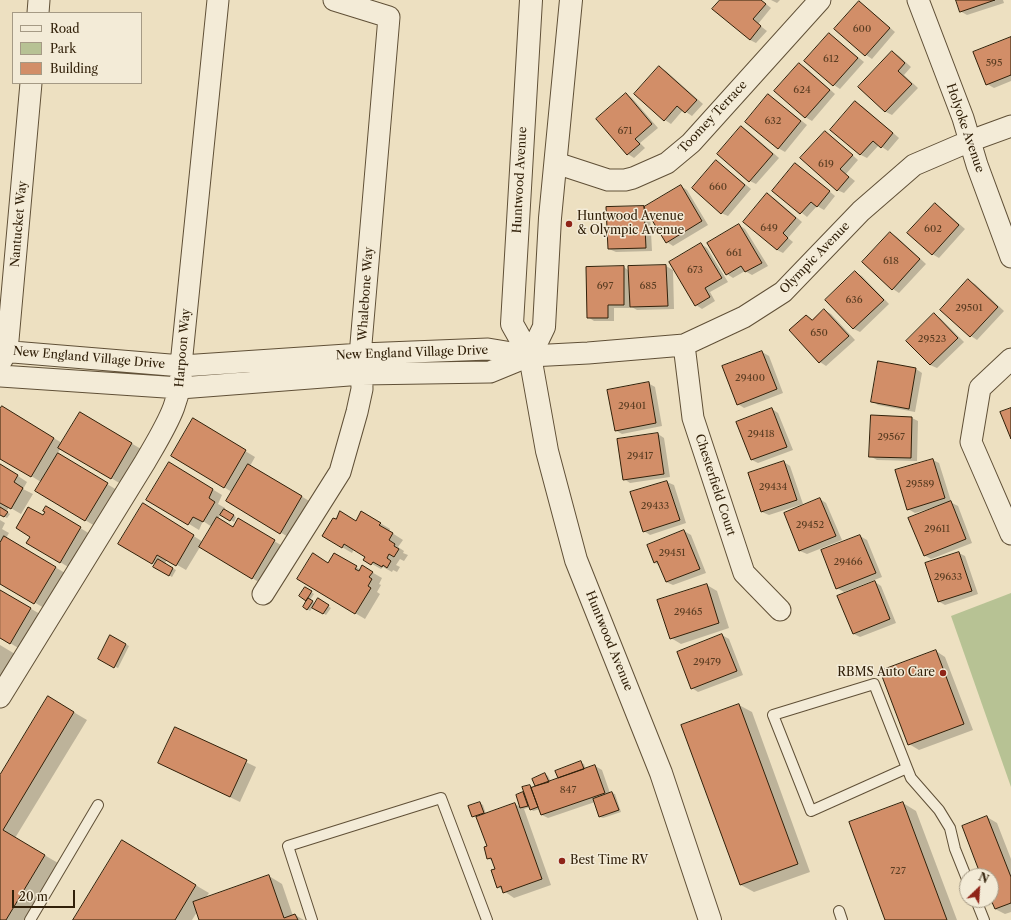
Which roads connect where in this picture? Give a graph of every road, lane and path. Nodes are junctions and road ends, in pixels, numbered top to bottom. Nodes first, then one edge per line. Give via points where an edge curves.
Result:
1 (39, 0) edge
2 (218, 0) edge
3 (334, 0) edge
4 (531, 0) edge
5 (571, 0) edge
6 (820, 0) edge
7 (918, 0) edge
8 (390, 8) edge
9 (38, 12) edge
10 (32, 84) edge
11 (1011, 126) edge
12 (970, 141) junction
13 (556, 163) junction
14 (1011, 257) edge
15 (684, 345) junction
16 (2, 355) edge
17 (530, 356) junction
18 (1011, 359) edge
19 (362, 364) junction
20 (182, 366) junction
21 (0, 376) edge
22 (180, 388) junction
23 (1011, 534) edge
24 (263, 594) dead end
25 (780, 610) dead end
26 (0, 697) edge
27 (907, 768) junction
28 (98, 805) dead end
29 (963, 868) edge
30 (979, 908) edge
31 (30, 920) edge
32 (312, 920) edge
33 (486, 920) edge
34 (710, 920) edge
35 (984, 920) edge

1 - 9 street
2 - 20 street, Harpoon Way
3 - 8 street, Whalebone Way
4 - 17 street, Huntwood Avenue via 512,324
5 - 13 street
6 - 13 street, Toomey Terrace via 691,143 667,163 625,180 608,180
7 - 12 street, Holyoke Avenue
8 - 19 street, Whalebone Way via 362,336
10 - 16 street, Nantucket Way
11 - 12 street, Olympic Avenue
12 - 14 street, Holyoke Avenue
12 - 15 street, Olympic Avenue via 914,165 861,210 783,292 744,317
13 - 17 street via 544,327
15 - 17 street, Olympic Avenue
15 - 25 street, Chesterfield Court via 693,418 744,573
16 - 20 street, New England Village Drive
17 - 19 street, New England Village Drive via 490,372
17 - 34 street, Huntwood Avenue via 547,452 576,560 661,773
18 - 23 street via 980,388 971,442
19 - 20 street, New England Village Drive
19 - 22 street, New England Village Drive
19 - 24 street, Whalebone Way via 362,389 340,472
20 - 22 street, Harpoon Way
21 - 22 street, New England Village Drive
22 - 26 street, Harpoon Way via 166,427
27 - 27 lane via 874,684 773,715 811,811
27 - 29 lane via 910,778 939,810 950,828
28 - 31 lane
30 - 35 lane
32 - 33 lane via 288,846 441,798

